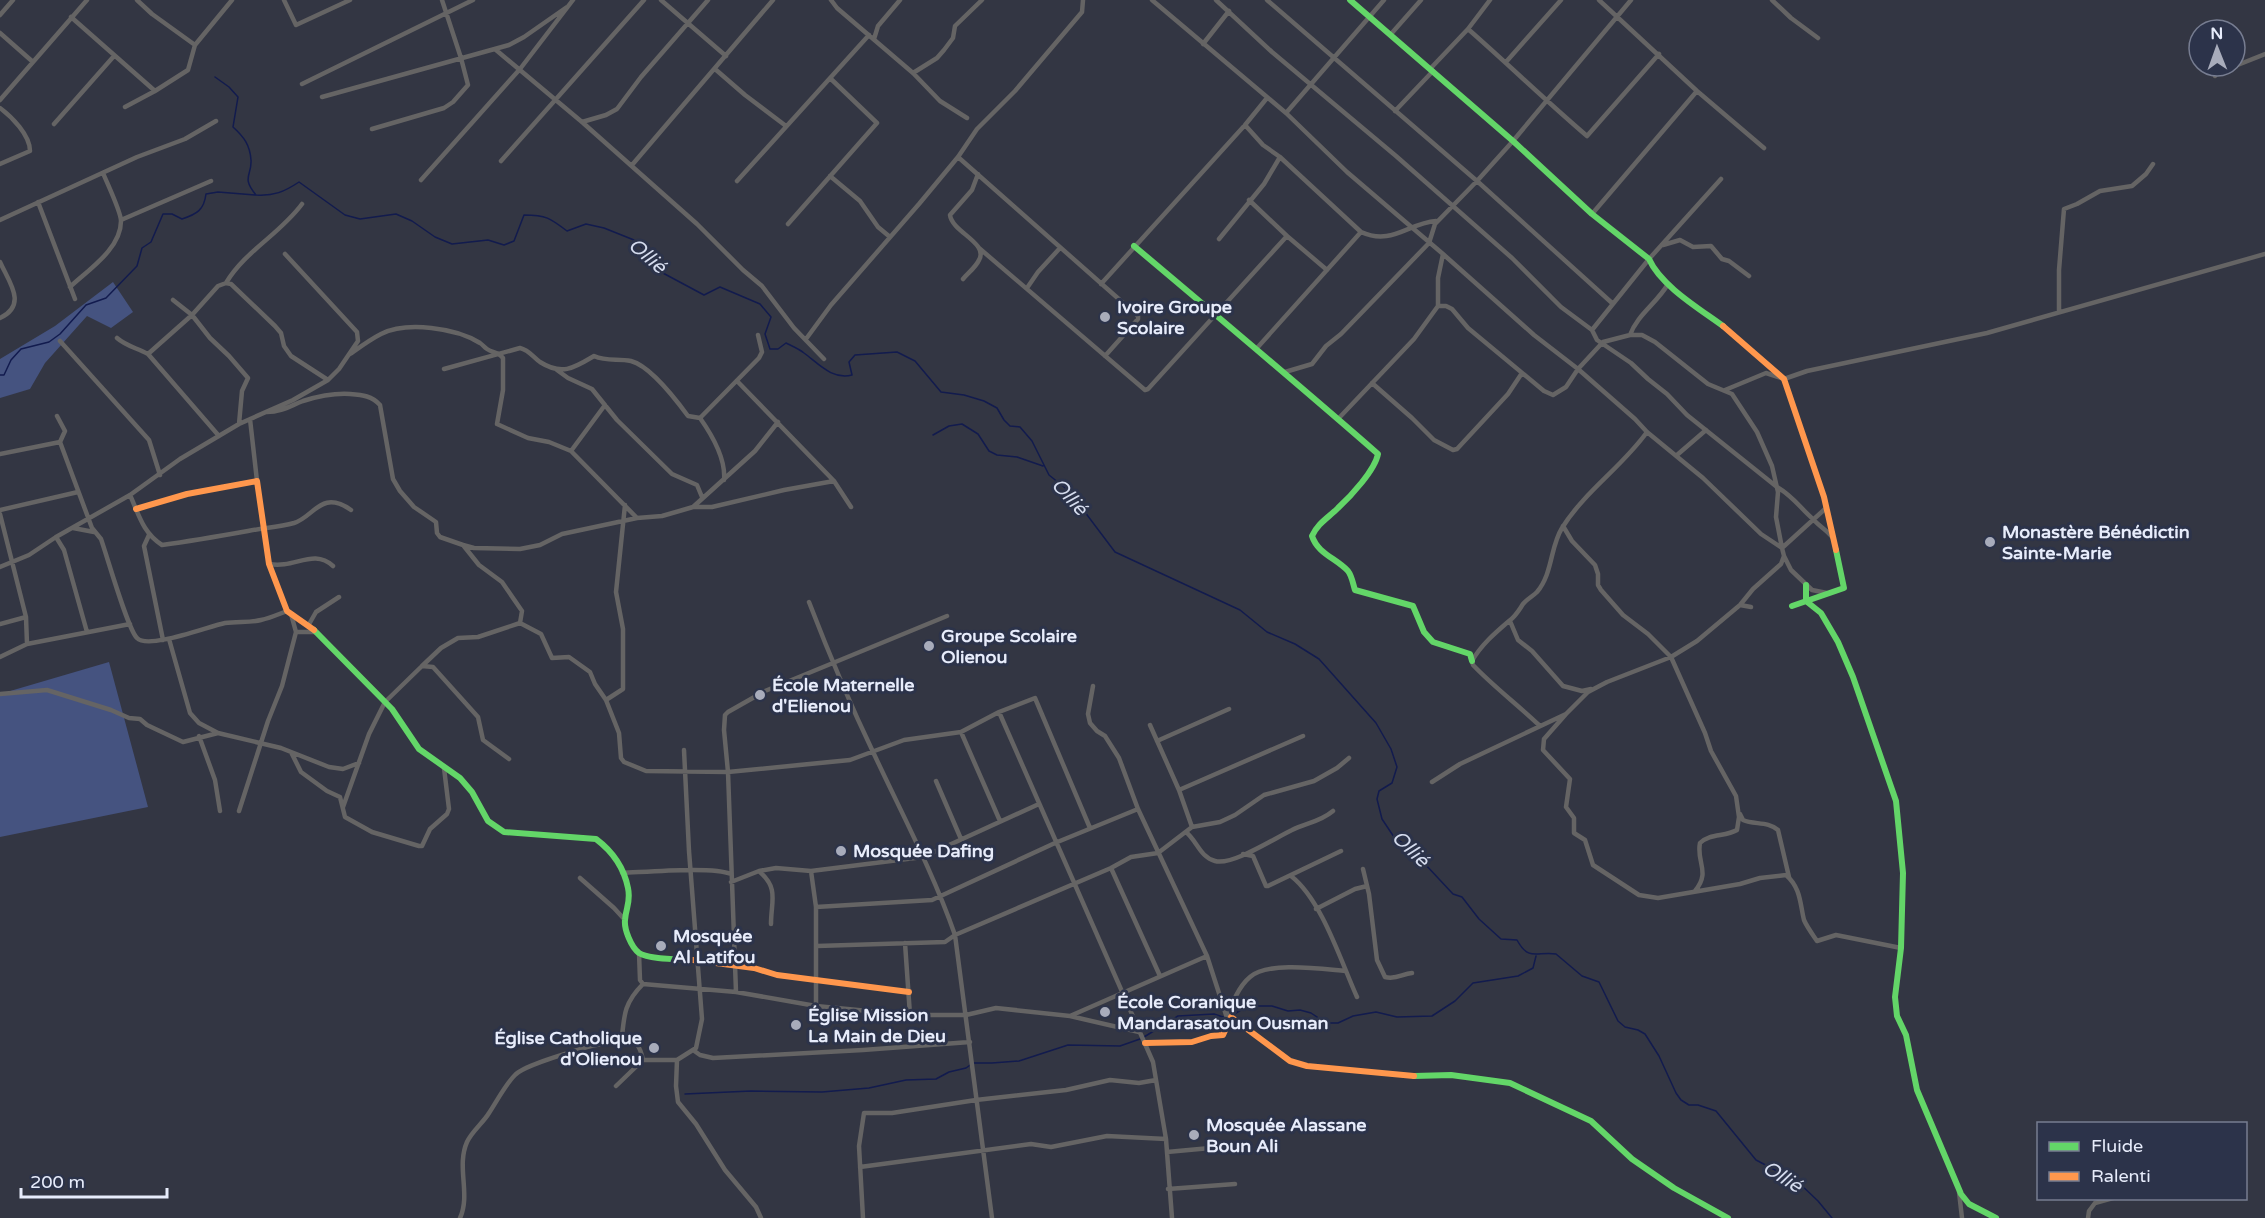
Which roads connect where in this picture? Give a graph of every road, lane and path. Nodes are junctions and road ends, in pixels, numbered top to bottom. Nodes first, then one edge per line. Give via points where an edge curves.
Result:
1 (13, 0) edge
2 (87, 0) edge
3 (137, 0) edge
4 (224, 0) edge
5 (284, 0) edge
6 (350, 0) edge
7 (442, 0) edge
8 (474, 0) edge
9 (573, 0) edge
10 (644, 0) edge
11 (661, 0) edge
12 (708, 0) edge
13 (773, 0) edge
14 (831, 0) edge
15 (900, 0) edge
16 (982, 0) edge
17 (1083, 0) edge
18 (1152, 0) edge
19 (1216, 0) edge
20 (1267, 0) edge
21 (1350, 0) edge
22 (1384, 0) edge
23 (1421, 0) edge
24 (1490, 0) edge
25 (1561, 0) edge
26 (1599, 0) edge
27 (1631, 0) edge
28 (1773, 0) edge
29 (230, 2) edge
30 (567, 7) junction
31 (1229, 11) junction
32 (446, 12) junction
33 (0, 15) edge
34 (1616, 17) junction
35 (71, 18) junction
36 (1370, 18) junction
37 (687, 23) junction
38 (1468, 29) junction
39 (0, 33) edge
40 (1391, 34) junction
41 (871, 37) junction
42 (1818, 38) dead end
43 (1203, 44) junction
44 (195, 45) junction
45 (495, 50) junction
46 (1659, 54) junction
47 (2265, 54) edge
48 (114, 56) junction
49 (726, 56) junction
50 (461, 58) junction
51 (1334, 58) junction
52 (2247, 61) edge
53 (33, 62) junction
54 (1506, 62) junction
55 (520, 69) junction
56 (715, 69) junction
57 (1431, 70) junction
58 (913, 73) junction
59 (831, 79) junction
60 (302, 84) dead end
61 (1312, 85) junction
62 (1697, 91) junction
63 (155, 92) junction
64 (322, 97) dead end
65 (1266, 98) junction
66 (555, 99) junction
67 (0, 100) edge
68 (1546, 101) junction
69 (124, 107) dead end
70 (0, 108) edge
71 (1395, 111) junction
72 (1286, 113) junction
73 (967, 118) dead end
74 (216, 121) dead end
75 (582, 122) junction
76 (54, 124) dead end
77 (1245, 125) junction
78 (786, 126) junction
79 (372, 129) dead end
80 (1513, 141) junction
81 (1764, 148) dead end
82 (958, 157) junction
83 (1280, 158) junction
84 (501, 161) dead end
85 (0, 164) edge
86 (2153, 164) dead end
87 (632, 165) junction
88 (104, 172) junction
89 (978, 174) junction
90 (830, 176) junction
91 (1721, 179) dead end
92 (421, 180) dead end
93 (211, 181) dead end
94 (737, 181) dead end
95 (1477, 181) junction
96 (1249, 200) junction
97 (38, 202) junction
98 (302, 204) dead end
99 (1453, 206) junction
100 (1592, 214) junction
101 (0, 220) edge
102 (121, 220) junction
103 (1437, 221) junction
104 (788, 224) dead end
105 (1413, 229) junction
106 (1361, 232) junction
107 (1287, 236) junction
108 (890, 237) junction
109 (1219, 239) dead end
110 (1429, 243) junction
111 (1663, 245) junction
112 (1134, 246) junction
113 (979, 248) junction
114 (1060, 248) junction
115 (285, 254) dead end
116 (1443, 254) junction
117 (2265, 254) edge
118 (1649, 259) junction
119 (0, 262) edge
120 (1327, 270) junction
121 (1749, 276) dead end
122 (963, 279) dead end
123 (226, 283) junction
124 (1101, 284) junction
125 (1668, 284) junction
126 (70, 287) junction
127 (1027, 288) junction
128 (75, 299) dead end
129 (172, 300) dead end
130 (1612, 303) junction
131 (1438, 306) junction
132 (1215, 312) junction
133 (2059, 312) junction
134 (192, 315) junction
135 (0, 318) edge
136 (1592, 330) junction
137 (758, 335) dead end
138 (1630, 335) junction
139 (117, 338) dead end
140 (806, 339) junction
141 (60, 341) dead end
142 (1603, 342) junction
143 (1257, 348) junction
144 (148, 354) junction
145 (501, 355) junction
146 (1105, 356) junction
147 (346, 357) junction
148 (824, 359) dead end
149 (444, 369) dead end
150 (556, 369) junction
151 (1578, 369) junction
152 (1285, 372) junction
153 (1522, 373) junction
154 (1784, 379) junction
155 (328, 380) junction
156 (738, 382) junction
157 (1372, 383) junction
158 (1725, 390) junction
159 (605, 405) junction
160 (265, 412) junction
161 (57, 416) dead end
162 (700, 418) junction
163 (1338, 418) junction
164 (250, 419) junction
165 (778, 423) junction
166 (239, 424) junction
167 (1706, 430) junction
168 (1647, 432) junction
169 (219, 436) junction
170 (60, 442) junction
171 (571, 451) junction
172 (0, 454) edge
173 (1677, 455) junction
174 (160, 475) junction
175 (724, 480) junction
176 (257, 481) junction
177 (834, 481) junction
178 (1777, 487) junction
179 (78, 492) junction
180 (130, 495) junction
181 (702, 497) junction
182 (625, 505) junction
183 (693, 507) junction
184 (851, 507) dead end
185 (1826, 508) junction
186 (136, 509) junction
187 (351, 510) dead end
188 (0, 512) edge
189 (637, 518) junction
190 (89, 519) junction
191 (1814, 520) junction
192 (622, 521) junction
193 (1563, 526) junction
194 (73, 528) junction
195 (264, 528) junction
196 (94, 532) junction
197 (149, 535) junction
198 (56, 537) junction
199 (1832, 537) junction
200 (463, 545) junction
201 (1782, 548) junction
202 (1784, 556) junction
203 (13, 563) junction
204 (269, 564) junction
205 (333, 566) dead end
206 (0, 567) edge
207 (1806, 585) junction
208 (1827, 592) junction
209 (339, 597) dead end
210 (1806, 601) junction
211 (809, 602) dead end
212 (1740, 605) junction
213 (1792, 606) dead end
214 (1750, 607) dead end
215 (289, 613) junction
216 (947, 616) dead end
217 (26, 618) junction
218 (1510, 621) junction
219 (520, 623) junction
220 (0, 624) edge
221 (130, 624) junction
222 (308, 626) junction
223 (87, 632) junction
224 (296, 632) junction
225 (316, 632) junction
226 (166, 639) junction
227 (27, 644) junction
228 (0, 657) edge
229 (1671, 657) junction
230 (1472, 661) junction
231 (833, 664) junction
232 (422, 666) junction
233 (1093, 686) dead end
234 (1594, 689) junction
235 (0, 694) edge
236 (606, 700) junction
237 (385, 702) junction
238 (1229, 709) dead end
239 (999, 712) junction
240 (1566, 714) junction
241 (1150, 725) dead end
242 (1540, 726) junction
243 (961, 732) junction
244 (218, 733) junction
245 (199, 736) junction
246 (1303, 736) dead end
247 (1157, 741) junction
248 (261, 743) junction
249 (684, 750) dead end
250 (291, 752) junction
251 (873, 753) junction
252 (1349, 758) dead end
253 (509, 759) dead end
254 (359, 763) junction
255 (444, 768) junction
256 (728, 772) junction
257 (685, 773) junction
258 (936, 781) dead end
259 (1432, 782) dead end
260 (1179, 790) junction
261 (1039, 804) junction
262 (343, 807) junction
263 (1138, 808) junction
264 (1738, 808) junction
265 (220, 811) dead end
266 (239, 811) dead end
267 (1333, 811) dead end
268 (1000, 822) junction
269 (1192, 827) junction
270 (1090, 828) junction
271 (1186, 832) junction
272 (961, 839) junction
273 (1055, 843) junction
274 (1341, 851) dead end
275 (1158, 853) junction
276 (1244, 854) junction
277 (923, 856) junction
278 (1111, 868) junction
279 (1363, 869) dead end
280 (759, 871) junction
281 (811, 871) junction
282 (690, 872) junction
283 (622, 873) junction
284 (730, 874) junction
285 (1291, 876) junction
286 (1789, 877) junction
287 (580, 878) dead end
288 (730, 882) junction
289 (1073, 883) junction
290 (1367, 886) junction
291 (1695, 891) junction
292 (942, 897) junction
293 (816, 907) junction
294 (1316, 909) junction
295 (625, 920) junction
296 (771, 924) dead end
297 (955, 935) junction
298 (905, 943) junction
299 (817, 946) junction
300 (1901, 948) junction
301 (639, 953) junction
302 (1207, 956) junction
303 (699, 960) junction
304 (736, 967) junction
305 (1346, 971) junction
306 (1412, 973) dead end
307 (1160, 976) junction
308 (817, 979) junction
309 (643, 984) junction
310 (699, 988) junction
311 (736, 992) junction
312 (909, 992) junction
313 (1124, 992) junction
314 (1357, 997) dead end
315 (816, 1006) junction
316 (966, 1015) junction
317 (910, 1016) junction
318 (1070, 1016) junction
319 (1229, 1017) junction
320 (1139, 1032) junction
321 (622, 1035) junction
322 (970, 1042) junction
323 (1145, 1043) junction
324 (693, 1050) junction
325 (642, 1060) junction
326 (677, 1060) junction
327 (1156, 1080) junction
328 (616, 1086) dead end
329 (976, 1100) junction
330 (1166, 1139) junction
331 (1232, 1146) dead end
332 (983, 1152) junction
333 (1167, 1152) junction
334 (860, 1167) junction
335 (1235, 1184) dead end
336 (1168, 1189) junction
337 (1959, 1192) junction
338 (2106, 1200) edge
339 (460, 1218) edge
340 (761, 1218) edge
341 (863, 1218) edge
342 (992, 1218) edge
343 (1172, 1218) edge
344 (1728, 1218) edge
345 (1962, 1218) edge
346 (1996, 1218) edge
347 (2088, 1218) edge

1 - 33 street
2 - 35 street
3 - 44 street
4 - 29 street
5 - 6 street via 296,25
7 - 32 street
8 - 32 street
9 - 30 street
10 - 66 street
11 - 37 street
12 - 37 street
13 - 49 street
14 - 41 street
15 - 41 street
16 - 58 street via 956,26 944,51
17 - 82 street via 1082,12
18 - 43 street
19 - 31 street
20 - 51 street
21 - 36 street
22 - 36 street
23 - 40 street
24 - 38 street
25 - 54 street
26 - 34 street
27 - 34 street
28 - 42 street
29 - 44 street
30 - 45 street via 525,37
30 - 55 street
31 - 43 street
31 - 61 street
32 - 50 street
32 - 60 street
34 - 46 street
34 - 68 street
35 - 48 street
35 - 53 street
36 - 40 street
36 - 51 street
37 - 49 street
37 - 75 street via 617,109
38 - 54 street
38 - 57 street
39 - 53 street
40 - 57 street
41 - 58 street
41 - 59 street
43 - 65 street
44 - 63 street via 188,70
45 - 50 street
45 - 55 street
46 - 62 street
46 - 68 street via 1587,136
47 - 52 street
48 - 63 street
48 - 76 street
49 - 56 street
50 - 64 street
50 - 79 street via 468,85 453,102
51 - 61 street
51 - 71 street
53 - 67 street
54 - 68 street
55 - 66 street
55 - 92 street
56 - 78 street
56 - 87 street
57 - 71 street
57 - 80 street
58 - 73 street via 940,101
59 - 78 street
59 - 90 street via 877,123
61 - 72 street
61 - 99 street
62 - 81 street
62 - 100 street
63 - 69 street
65 - 72 street
65 - 77 street
66 - 75 street
66 - 84 street
68 - 80 street
70 - 85 street via 16,123 30,151
71 - 95 street
72 - 105 street
74 - 88 street via 185,139
75 - 87 street
77 - 83 street
77 - 112 street
78 - 94 street
80 - 95 street
80 - 100 street
82 - 89 street
82 - 108 street
83 - 96 street
83 - 106 street
86 - 133 street via 2132,186 2100,191 2064,209
87 - 140 street via 762,286
88 - 97 street
88 - 102 street
89 - 113 street via 972,190 952,211 950,219
89 - 114 street
90 - 104 street
90 - 108 street via 860,201
91 - 111 street
93 - 102 street
95 - 99 street
95 - 130 street
96 - 107 street
96 - 109 street
97 - 101 street
97 - 126 street
98 - 123 street via 292,219 234,269
99 - 103 street
99 - 136 street via 1561,307
100 - 118 street
102 - 126 street via 114,245
103 - 105 street
103 - 110 street
105 - 106 street via 1381,237
105 - 110 street
106 - 120 street
107 - 120 street
107 - 132 street
108 - 140 street
110 - 116 street
110 - 152 street via 1312,364
111 - 118 street
111 - 121 street via 1680,240 1693,247 1711,246 1722,259
112 - 124 street
112 - 132 street
113 - 122 street via 981,258
113 - 127 street
114 - 124 street
114 - 127 street
115 - 147 street via 357,332 358,341
116 - 131 street
116 - 151 street
117 - 133 street
118 - 125 street
118 - 130 street
119 - 135 street via 15,295 15,306
120 - 143 street
123 - 134 street via 218,286
123 - 155 street via 275,326 291,356
124 - 146 street via 1138,318
125 - 138 street
125 - 154 street
126 - 128 street
127 - 146 street
129 - 134 street
130 - 136 street
131 - 153 street via 1452,309 1468,328
131 - 157 street via 1414,339
132 - 143 street
132 - 146 street via 1146,390
133 - 154 street via 1987,333
134 - 144 street
134 - 166 street via 248,378 242,392
136 - 142 street via 1597,340
137 - 156 street via 762,352
138 - 142 street
138 - 158 street via 1642,335 1655,342 1708,384
139 - 144 street
140 - 148 street
141 - 174 street via 149,440
142 - 151 street
142 - 167 street
143 - 152 street
144 - 169 street
145 - 147 street via 466,336 419,327 383,333
145 - 149 street
145 - 150 street via 514,349 526,350
145 - 171 street via 503,390 497,424
147 - 155 street
150 - 159 street via 592,389
150 - 162 street via 570,369 594,356 631,361 669,390 688,416
151 - 153 street via 1566,387 1553,395
151 - 168 street
152 - 163 street
153 - 157 street via 1508,394 1453,450 1434,440
154 - 158 street via 1766,373
154 - 185 street
155 - 160 street
156 - 162 street
156 - 165 street
157 - 163 street
158 - 178 street via 1732,394 1757,432
159 - 171 street
159 - 181 street via 672,474 697,485
160 - 164 street
160 - 200 street via 279,412 332,393 375,399 380,405 393,479 400,491 436,522 440,537
161 - 170 street via 65,431
162 - 175 street via 716,446
163 - 230 street via 1378,456 1376,464 1340,507 1317,525 1314,542 1348,572 1356,590 1413,606 1433,643 1470,654
164 - 166 street
164 - 176 street
165 - 175 street
165 - 177 street
166 - 169 street
167 - 173 street
167 - 178 street
168 - 173 street
168 - 193 street
169 - 174 street
170 - 172 street
170 - 179 street
171 - 182 street
173 - 201 street via 1761,534
174 - 180 street
175 - 181 street
176 - 186 street via 187,494
176 - 195 street
177 - 183 street via 712,507
177 - 184 street
178 - 191 street via 1792,496
178 - 201 street via 1776,517
179 - 188 street
179 - 190 street
180 - 186 street
180 - 190 street
181 - 183 street
182 - 189 street
182 - 192 street
183 - 189 street
185 - 191 street
185 - 199 street
186 - 197 street
187 - 195 street via 326,503 296,522
188 - 203 street
189 - 192 street
190 - 194 street
190 - 196 street
191 - 199 street
191 - 201 street
192 - 200 street via 562,534 520,549
192 - 236 street via 616,591 623,629 623,689
193 - 218 street via 1547,577
193 - 229 street via 1595,565 1601,590
194 - 196 street
194 - 198 street
195 - 197 street via 162,545
195 - 204 street
196 - 221 street via 101,539
197 - 226 street via 144,546
198 - 203 street
198 - 223 street via 64,550
199 - 208 street via 1844,588
200 - 219 street via 517,601 522,611
201 - 202 street
202 - 207 street
202 - 212 street via 1781,564
203 - 206 street
203 - 217 street
204 - 205 street via 281,567 310,558 325,559
204 - 215 street
207 - 208 street
207 - 210 street
208 - 210 street
209 - 222 street via 316,612
210 - 213 street
210 - 300 street via 1821,613 1838,642 1896,801 1903,873
211 - 231 street
212 - 214 street
212 - 229 street
215 - 222 street
215 - 224 street
215 - 226 street
216 - 231 street
217 - 220 street
217 - 227 street
218 - 230 street via 1493,634
218 - 234 street via 1518,640 1563,686 1582,691
219 - 232 street via 478,637 458,638
219 - 236 street via 541,634 552,658 570,657 590,672
221 - 223 street
221 - 226 street via 135,637 142,642
222 - 225 street
223 - 227 street
224 - 225 street
224 - 248 street
225 - 237 street
226 - 244 street via 190,713
227 - 228 street
229 - 234 street
229 - 264 street via 1736,796
230 - 242 street
231 - 251 street
231 - 256 street via 765,691 725,715
232 - 237 street
232 - 253 street via 433,668 457,693 478,717 483,740
233 - 263 street via 1090,723 1111,743
234 - 240 street
235 - 245 street via 47,690 140,719 178,741
236 - 257 street via 619,733 624,762 646,771
237 - 254 street
237 - 255 street via 419,749
238 - 247 street
239 - 243 street
239 - 261 street
239 - 270 street via 1035,699
240 - 242 street
240 - 291 street via 1544,740 1543,750 1570,779 1566,807 1574,818 1574,833 1585,840 1593,865 1639,895 1658,898
241 - 247 street
242 - 259 street via 1460,764
243 - 251 street via 904,740
243 - 268 street
244 - 245 street
244 - 248 street
245 - 265 street via 215,780
246 - 260 street
247 - 260 street
248 - 250 street
248 - 266 street
249 - 257 street
250 - 254 street via 328,767 343,769
250 - 262 street via 301,772 340,797
251 - 256 street via 850,760
251 - 277 street
252 - 269 street via 1314,781 1264,795 1220,822
254 - 262 street
255 - 262 street via 449,809 430,829 422,846 372,832 345,818
255 - 283 street via 460,778 488,821 504,832 596,839 614,854
256 - 257 street
256 - 284 street
257 - 282 street
258 - 272 street
260 - 269 street
261 - 268 street
261 - 273 street
263 - 270 street
263 - 275 street
264 - 286 street via 1743,820 1773,825 1778,830
264 - 291 street via 1737,830 1707,837 1700,843 1704,871
267 - 276 street
268 - 272 street
269 - 271 street
270 - 273 street
271 - 275 street
271 - 276 street via 1201,853 1216,862
272 - 277 street
273 - 289 street
273 - 292 street
274 - 285 street
275 - 278 street via 1131,857
275 - 302 street
276 - 285 street via 1253,856 1266,886
277 - 281 street
277 - 292 street
278 - 289 street
278 - 307 street
279 - 290 street
280 - 281 street
280 - 288 street
280 - 296 street via 772,887
281 - 293 street
282 - 283 street
282 - 284 street
282 - 303 street
283 - 295 street via 630,897
284 - 288 street
285 - 294 street
286 - 291 street via 1780,875
286 - 300 street via 1803,904 1806,924 1817,941 1836,935
287 - 295 street
288 - 304 street
289 - 297 street
289 - 313 street
290 - 294 street
290 - 306 street via 1377,960 1385,978
292 - 293 street
292 - 297 street
293 - 299 street
294 - 305 street
295 - 301 street via 631,944
297 - 298 street via 945,942
297 - 316 street
298 - 299 street
298 - 312 street
299 - 308 street
300 - 337 street via 1895,997 1897,1016 1906,1035 1917,1090
301 - 303 street
301 - 309 street
302 - 307 street
302 - 319 street
303 - 304 street
303 - 310 street
304 - 308 street
304 - 311 street
305 - 314 street
305 - 319 street via 1293,967 1257,973 1242,987
307 - 313 street
308 - 312 street
308 - 315 street
309 - 310 street
309 - 321 street via 625,1010
310 - 311 street
310 - 324 street via 702,1019
311 - 315 street
312 - 317 street
313 - 318 street
313 - 320 street
315 - 317 street
316 - 317 street
316 - 318 street via 996,1008
316 - 322 street
318 - 320 street
319 - 323 street via 1222,1035 1192,1042
319 - 344 street via 1290,1061 1307,1066 1400,1076 1451,1075 1510,1083 1591,1121 1632,1159
320 - 323 street
321 - 325 street via 640,1047
321 - 339 street via 612,1043 587,1047 526,1067 514,1075 468,1140 463,1154 464,1202
322 - 324 street via 714,1058
322 - 329 street
323 - 327 street
324 - 326 street
325 - 326 street
325 - 328 street
326 - 340 street via 678,1102
327 - 329 street via 1110,1080 1066,1090
327 - 330 street
329 - 332 street
329 - 334 street via 892,1113 864,1113
330 - 332 street via 1107,1136 1051,1147 1031,1144
330 - 333 street
331 - 333 street
332 - 334 street
332 - 342 street
333 - 336 street
334 - 341 street
335 - 336 street
336 - 343 street
337 - 345 street
337 - 346 street via 1964,1200
338 - 347 street via 2095,1203

